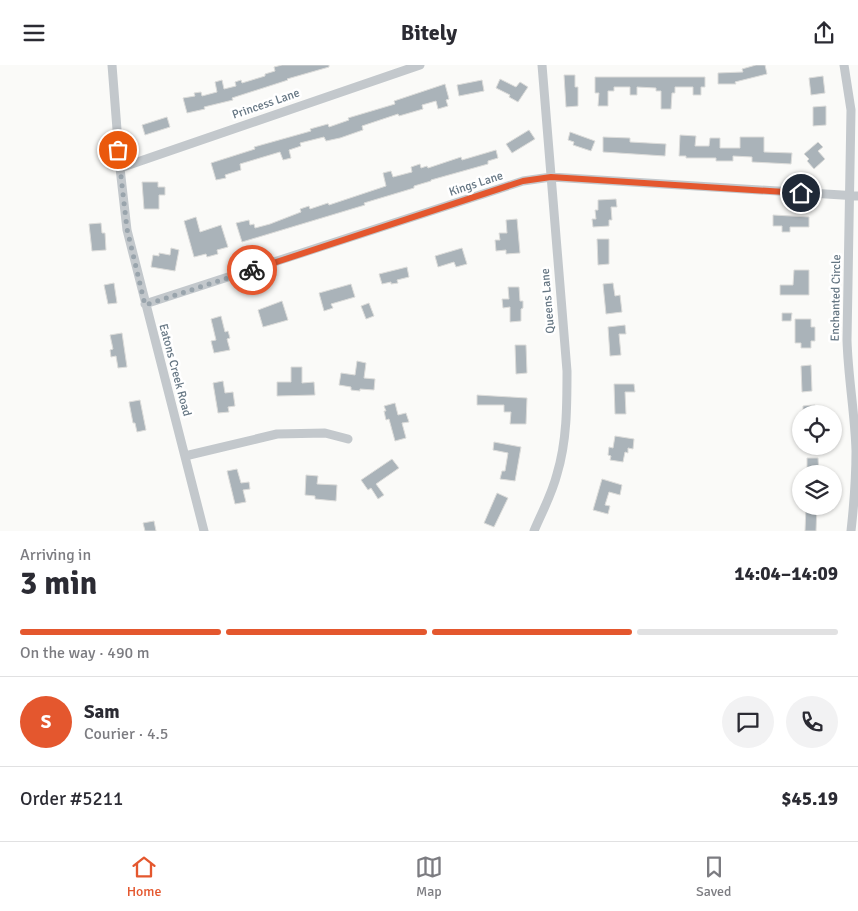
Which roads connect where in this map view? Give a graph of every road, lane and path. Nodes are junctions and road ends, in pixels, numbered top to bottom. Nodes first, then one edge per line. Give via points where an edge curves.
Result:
1 (112, 65) edge
2 (420, 65) edge
3 (542, 65) edge
4 (844, 65) edge
5 (120, 168) junction
6 (551, 177) junction
7 (854, 197) edge
8 (145, 305) junction
9 (348, 439) dead end
10 (184, 456) junction
11 (204, 531) edge
12 (534, 531) edge
13 (851, 531) edge

1 - 5 street, Eatons Creek Road
2 - 5 street, Princess Lane
3 - 6 street, Queens Lane
4 - 7 street, Enchanted Circle via 851,110
5 - 8 street, Eatons Creek Road via 127,229
6 - 7 street, Kings Lane
6 - 8 street, Kings Lane via 523,181
6 - 12 street, Queens Lane via 567,371 567,408 557,474
7 - 13 street, Enchanted Circle via 847,340 856,450
8 - 10 street, Eatons Creek Road
9 - 10 street via 325,433 277,434
10 - 11 street, Eatons Creek Road

